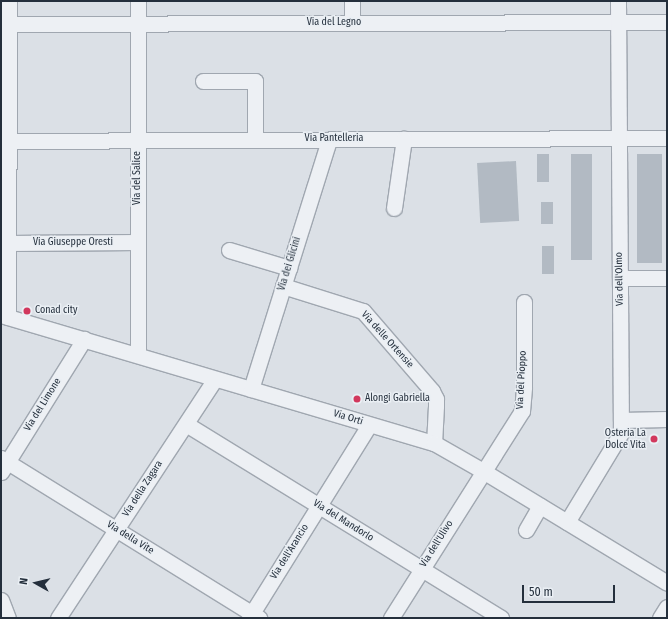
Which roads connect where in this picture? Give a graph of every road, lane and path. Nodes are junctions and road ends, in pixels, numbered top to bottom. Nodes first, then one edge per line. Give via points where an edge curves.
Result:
1 (9, 1) edge
2 (138, 1) edge
3 (352, 1) edge
4 (618, 1) edge
5 (618, 22) junction
6 (667, 22) edge
7 (352, 23) junction
8 (5, 24) edge
9 (138, 24) junction
10 (204, 81) dead end
11 (618, 138) junction
12 (667, 138) edge
13 (404, 139) junction
14 (138, 140) junction
15 (255, 140) junction
16 (329, 140) junction
17 (5, 141) edge
18 (394, 208) dead end
19 (138, 242) junction
20 (8, 243) junction
21 (229, 250) dead end
22 (289, 268) junction
23 (621, 278) junction
24 (667, 278) edge
25 (283, 286) junction
26 (524, 302) dead end
27 (5, 316) edge
28 (84, 339) junction
29 (138, 355) junction
30 (215, 379) junction
31 (251, 389) junction
32 (667, 419) edge
33 (621, 420) junction
34 (186, 424) junction
35 (369, 425) junction
36 (434, 443) junction
37 (3, 464) edge
38 (484, 471) junction
39 (319, 506) junction
40 (540, 506) junction
41 (568, 522) junction
42 (116, 530) junction
43 (526, 530) dead end
44 (422, 569) junction
45 (667, 583) edge
46 (1, 600) edge
47 (667, 607) edge
48 (254, 616) edge
49 (8, 618) edge
50 (58, 618) edge
51 (391, 618) edge
52 (501, 618) edge
53 (660, 618) edge

1 - 8 street
2 - 9 street, Via del Salice
3 - 7 street
4 - 5 street, Via dell'Olmo
5 - 6 street, Via del Legno
5 - 7 street, Via del Legno
5 - 11 street, Via dell'Olmo
7 - 9 street, Via del Legno
8 - 9 street, Via del Legno
8 - 17 street
9 - 14 street, Via del Salice
10 - 15 street via 255,81
11 - 12 street, Via Pantelleria
11 - 13 street, Via Pantelleria
11 - 23 street, Via dell'Olmo
13 - 16 street, Via Pantelleria
13 - 18 street
14 - 15 street, Via Pantelleria
14 - 17 street, Via Pantelleria
14 - 19 street, Via del Salice
15 - 16 street, Via Pantelleria
16 - 22 street, Via dei Glicini
17 - 20 street
19 - 20 street, Via Giuseppe Oresti
19 - 29 street, Via del Salice
20 - 27 street
21 - 22 street
22 - 25 street, Via dei Glicini
23 - 24 street
23 - 33 street, Via dell'Olmo
25 - 31 street, Via dei Glicini
25 - 36 street, Via delle Ortensie via 364,311 432,390 436,399
26 - 38 street, Via del Pioppo via 522,411
27 - 28 street, Via Orti
28 - 29 street, Via Orti
28 - 37 street, Via del Limone
29 - 30 street, Via Orti
30 - 31 street, Via Orti
30 - 34 street, Via della Zagara
31 - 35 street, Via Orti
32 - 33 street
33 - 41 street, Via dell'Olmo via 621,433
34 - 39 street, Via del Mandorlo
34 - 42 street, Via della Zagara
35 - 36 street, Via Orti
35 - 39 street, Via dell'Arancio
36 - 38 street, Via Orti
37 - 42 street, Via della Vite
38 - 40 street, Via Orti
38 - 44 street, Via dell'Ulivo
39 - 44 street, Via del Mandorlo
39 - 48 street, Via dell'Arancio
40 - 41 street, Via Orti
40 - 43 street
41 - 45 street, Via Orti
42 - 48 street, Via della Vite
42 - 50 street, Via della Zagara
44 - 51 street, Via dell'Ulivo
44 - 52 street, Via del Mandorlo
46 - 49 street
47 - 53 street

